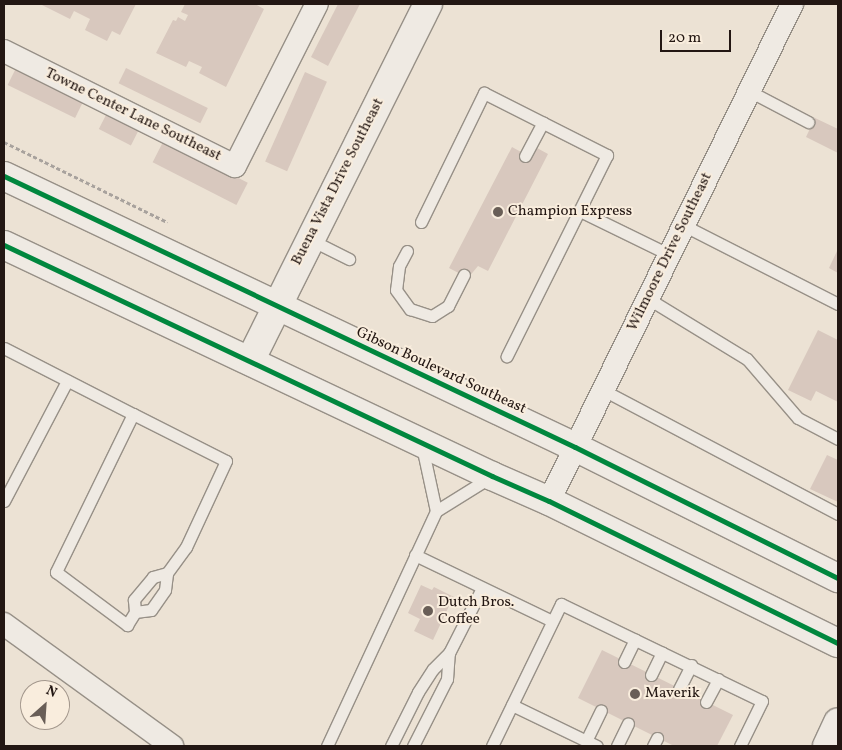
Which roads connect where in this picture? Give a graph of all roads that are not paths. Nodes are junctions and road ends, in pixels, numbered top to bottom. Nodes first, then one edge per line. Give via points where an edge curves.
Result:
1 (317, 4) edge
2 (428, 4) edge
3 (792, 4) edge
4 (4, 51) edge
5 (749, 91) junction
6 (543, 122) junction
7 (808, 122) dead end
8 (525, 156) dead end
9 (4, 176) edge
10 (580, 211) junction
11 (421, 222) dead end
12 (683, 225) junction
13 (309, 239) junction
14 (4, 245) edge
15 (406, 251) dead end
16 (668, 254) junction
17 (349, 259) dead end
18 (464, 275) dead end
19 (647, 298) junction
20 (838, 304) edge
21 (275, 307) junction
22 (7, 349) edge
23 (507, 356) dead end
24 (4, 361) edge
25 (250, 361) junction
26 (67, 381) junction
27 (603, 390) junction
28 (134, 414) junction
29 (838, 438) edge
30 (421, 443) junction
31 (575, 447) junction
32 (492, 476) junction
33 (4, 501) edge
34 (549, 501) junction
35 (436, 511) junction
36 (838, 514) edge
37 (415, 555) junction
38 (167, 573) junction
39 (838, 578) edge
40 (482, 588) junction
41 (136, 612) junction
42 (552, 621) junction
43 (4, 624) edge
44 (636, 640) junction
45 (838, 643) edge
46 (662, 652) junction
47 (449, 653) junction
48 (624, 662) dead end
49 (690, 666) junction
50 (651, 675) dead end
51 (718, 679) junction
52 (680, 689) dead end
53 (706, 702) dead end
54 (512, 705) junction
55 (601, 710) dead end
56 (838, 722) edge
57 (628, 723) dead end
58 (586, 741) junction
59 (172, 746) edge
60 (327, 746) edge
61 (392, 746) edge
62 (414, 746) edge
63 (492, 746) edge
64 (597, 746) edge
65 (617, 746) edge
66 (740, 746) edge
67 (827, 746) edge

1 - 4 street, Towne Center Lane Southeast via 235,166
2 - 13 main road, Buena Vista Drive Southeast
3 - 5 street, Wilmoore Drive Southeast
5 - 7 lane
5 - 12 street, Wilmoore Drive Southeast
6 - 8 lane
6 - 10 lane via 608,155
6 - 11 lane via 484,93
9 - 21 main road, Gibson Boulevard Southeast
10 - 16 lane
10 - 23 lane
12 - 16 street, Wilmoore Drive Southeast
12 - 20 lane
13 - 17 lane
13 - 21 main road, Buena Vista Drive Southeast
14 - 25 main road
15 - 18 lane via 399,266 396,290 410,309 432,316 448,306
16 - 19 street, Wilmoore Drive Southeast
19 - 27 street, Wilmoore Drive Southeast
19 - 29 lane via 746,359 798,418
21 - 25 main road, Buena Vista Drive Southeast
21 - 31 main road, Gibson Boulevard Southeast
22 - 24 lane
22 - 26 lane
25 - 30 main road
26 - 28 lane
26 - 33 lane
27 - 31 street, Wilmoore Drive Southeast
27 - 36 lane
28 - 38 lane via 226,461 186,547
28 - 41 lane via 56,572 127,625
30 - 32 main road
30 - 35 lane
31 - 34 street, Wilmoore Drive Southeast
31 - 39 main road, Gibson Boulevard Southeast
32 - 34 main road
32 - 35 lane
34 - 45 main road
35 - 37 lane
37 - 40 lane
37 - 60 lane
38 - 41 lane via 153,578 134,600
38 - 41 lane via 166,590 151,610
40 - 42 lane
40 - 47 lane
42 - 44 lane via 561,604
42 - 54 lane
43 - 59 street
44 - 46 lane
44 - 48 lane
46 - 49 lane
46 - 50 lane
47 - 61 lane via 428,677
47 - 62 lane via 447,679
49 - 51 lane
49 - 52 lane
51 - 53 lane
51 - 66 lane via 762,701
54 - 58 lane
54 - 63 lane
55 - 58 lane
56 - 67 main road
57 - 65 lane
58 - 64 lane

